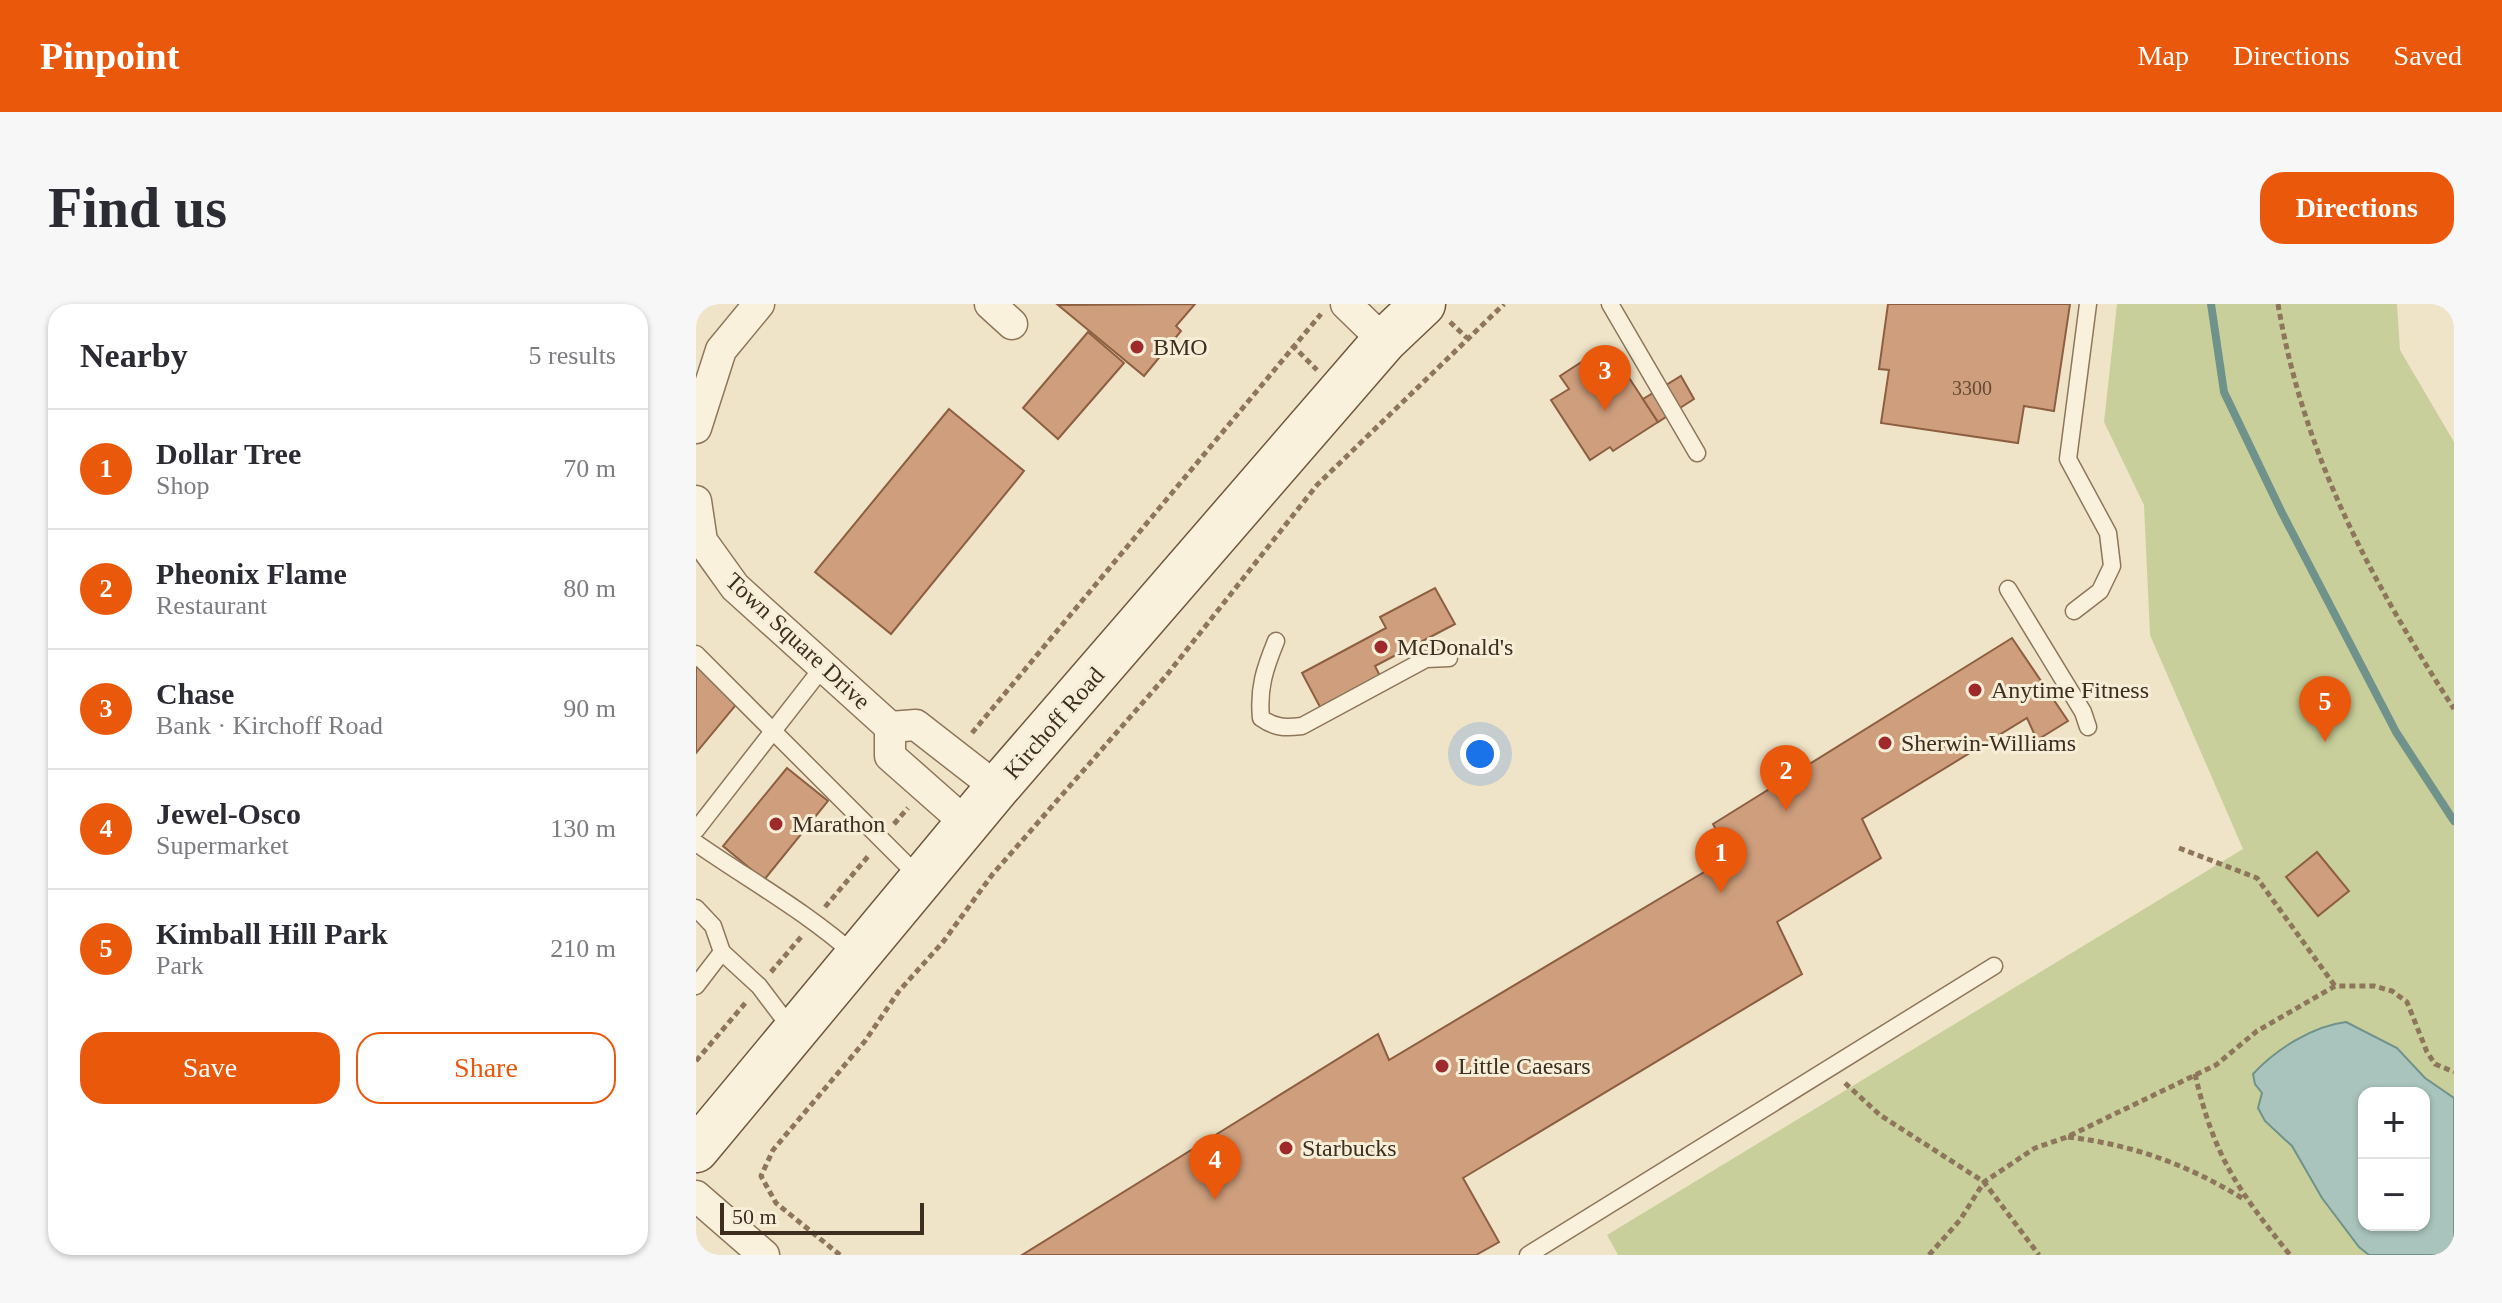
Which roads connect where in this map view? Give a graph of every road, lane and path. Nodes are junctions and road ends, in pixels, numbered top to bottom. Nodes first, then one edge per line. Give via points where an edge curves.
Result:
1 (759, 304) edge
2 (990, 304) edge
3 (1330, 304) edge
4 (1346, 304) edge
5 (1423, 304) edge
6 (1504, 304) edge
7 (1610, 304) edge
8 (2088, 304) edge
9 (2278, 304) edge
10 (1012, 324) dead end
11 (1384, 341) junction
12 (696, 428) edge
13 (1697, 453) dead end
14 (696, 505) edge
15 (2008, 589) dead end
16 (2074, 611) dead end
17 (1276, 641) dead end
18 (696, 654) edge
19 (1449, 658) dead end
20 (823, 667) junction
21 (2454, 709) edge
22 (890, 727) junction
23 (2088, 727) dead end
24 (773, 730) junction
25 (954, 754) junction
26 (925, 787) junction
27 (997, 788) junction
28 (967, 824) junction
29 (696, 830) edge
30 (880, 841) junction
31 (696, 843) edge
32 (2179, 848) dead end
33 (921, 879) junction
34 (696, 908) edge
35 (815, 920) junction
36 (722, 952) junction
37 (857, 957) junction
38 (1994, 966) dead end
39 (696, 986) edge
40 (759, 986) junction
41 (2335, 986) junction
42 (794, 1032) junction
43 (696, 1061) edge
44 (1834, 1068) junction
45 (2454, 1072) edge
46 (2195, 1074) junction
47 (2067, 1137) junction
48 (696, 1150) edge
49 (1984, 1182) junction
50 (696, 1196) edge
51 (2247, 1201) junction
52 (764, 1255) edge
53 (840, 1255) edge
54 (1528, 1255) edge
55 (1929, 1255) edge
56 (2039, 1255) edge
57 (2290, 1255) edge

1 - 12 street via 721,350
2 - 10 street
3 - 25 path
4 - 11 street
5 - 11 main road, Kirchoff Road
6 - 53 path via 1317,485 1166,676 992,875 865,1041 773,1150 761,1176 776,1203
7 - 13 lane
8 - 16 lane via 2068,459 2108,533 2112,566 2100,591
9 - 21 path via 2307,427 2343,518
11 - 27 main road, Kirchoff Road
14 - 20 street, Town Square Drive via 702,541 735,587
15 - 23 lane
17 - 19 lane via 1262,675 1261,718 1285,728 1302,726 1426,659
18 - 24 lane
20 - 22 street, Town Square Drive
20 - 24 lane
22 - 25 street, Town Square Drive via 916,725
22 - 26 street, Town Square Drive via 890,756
24 - 29 lane
24 - 30 lane
25 - 27 street, Town Square Drive
26 - 28 street, Town Square Drive
26 - 30 path
27 - 28 main road, Kirchoff Road
28 - 33 main road, Kirchoff Road
30 - 33 lane
30 - 35 path
31 - 35 lane
32 - 41 path via 2257,878
33 - 37 main road, Kirchoff Road
34 - 36 lane via 713,926
35 - 37 lane
35 - 40 path
36 - 39 lane
36 - 40 lane
37 - 42 main road, Kirchoff Road
38 - 44 lane
40 - 42 lane
40 - 43 path
41 - 45 path via 2392,991 2407,1002 2435,1064
41 - 46 path
42 - 48 main road, Kirchoff Road
44 - 49 path via 1852,1093 1880,1115
44 - 54 lane
46 - 47 path
46 - 51 path via 2219,1153
47 - 49 path via 2035,1148
47 - 51 path via 2160,1156
49 - 55 path
49 - 56 path
50 - 52 street
51 - 57 path

